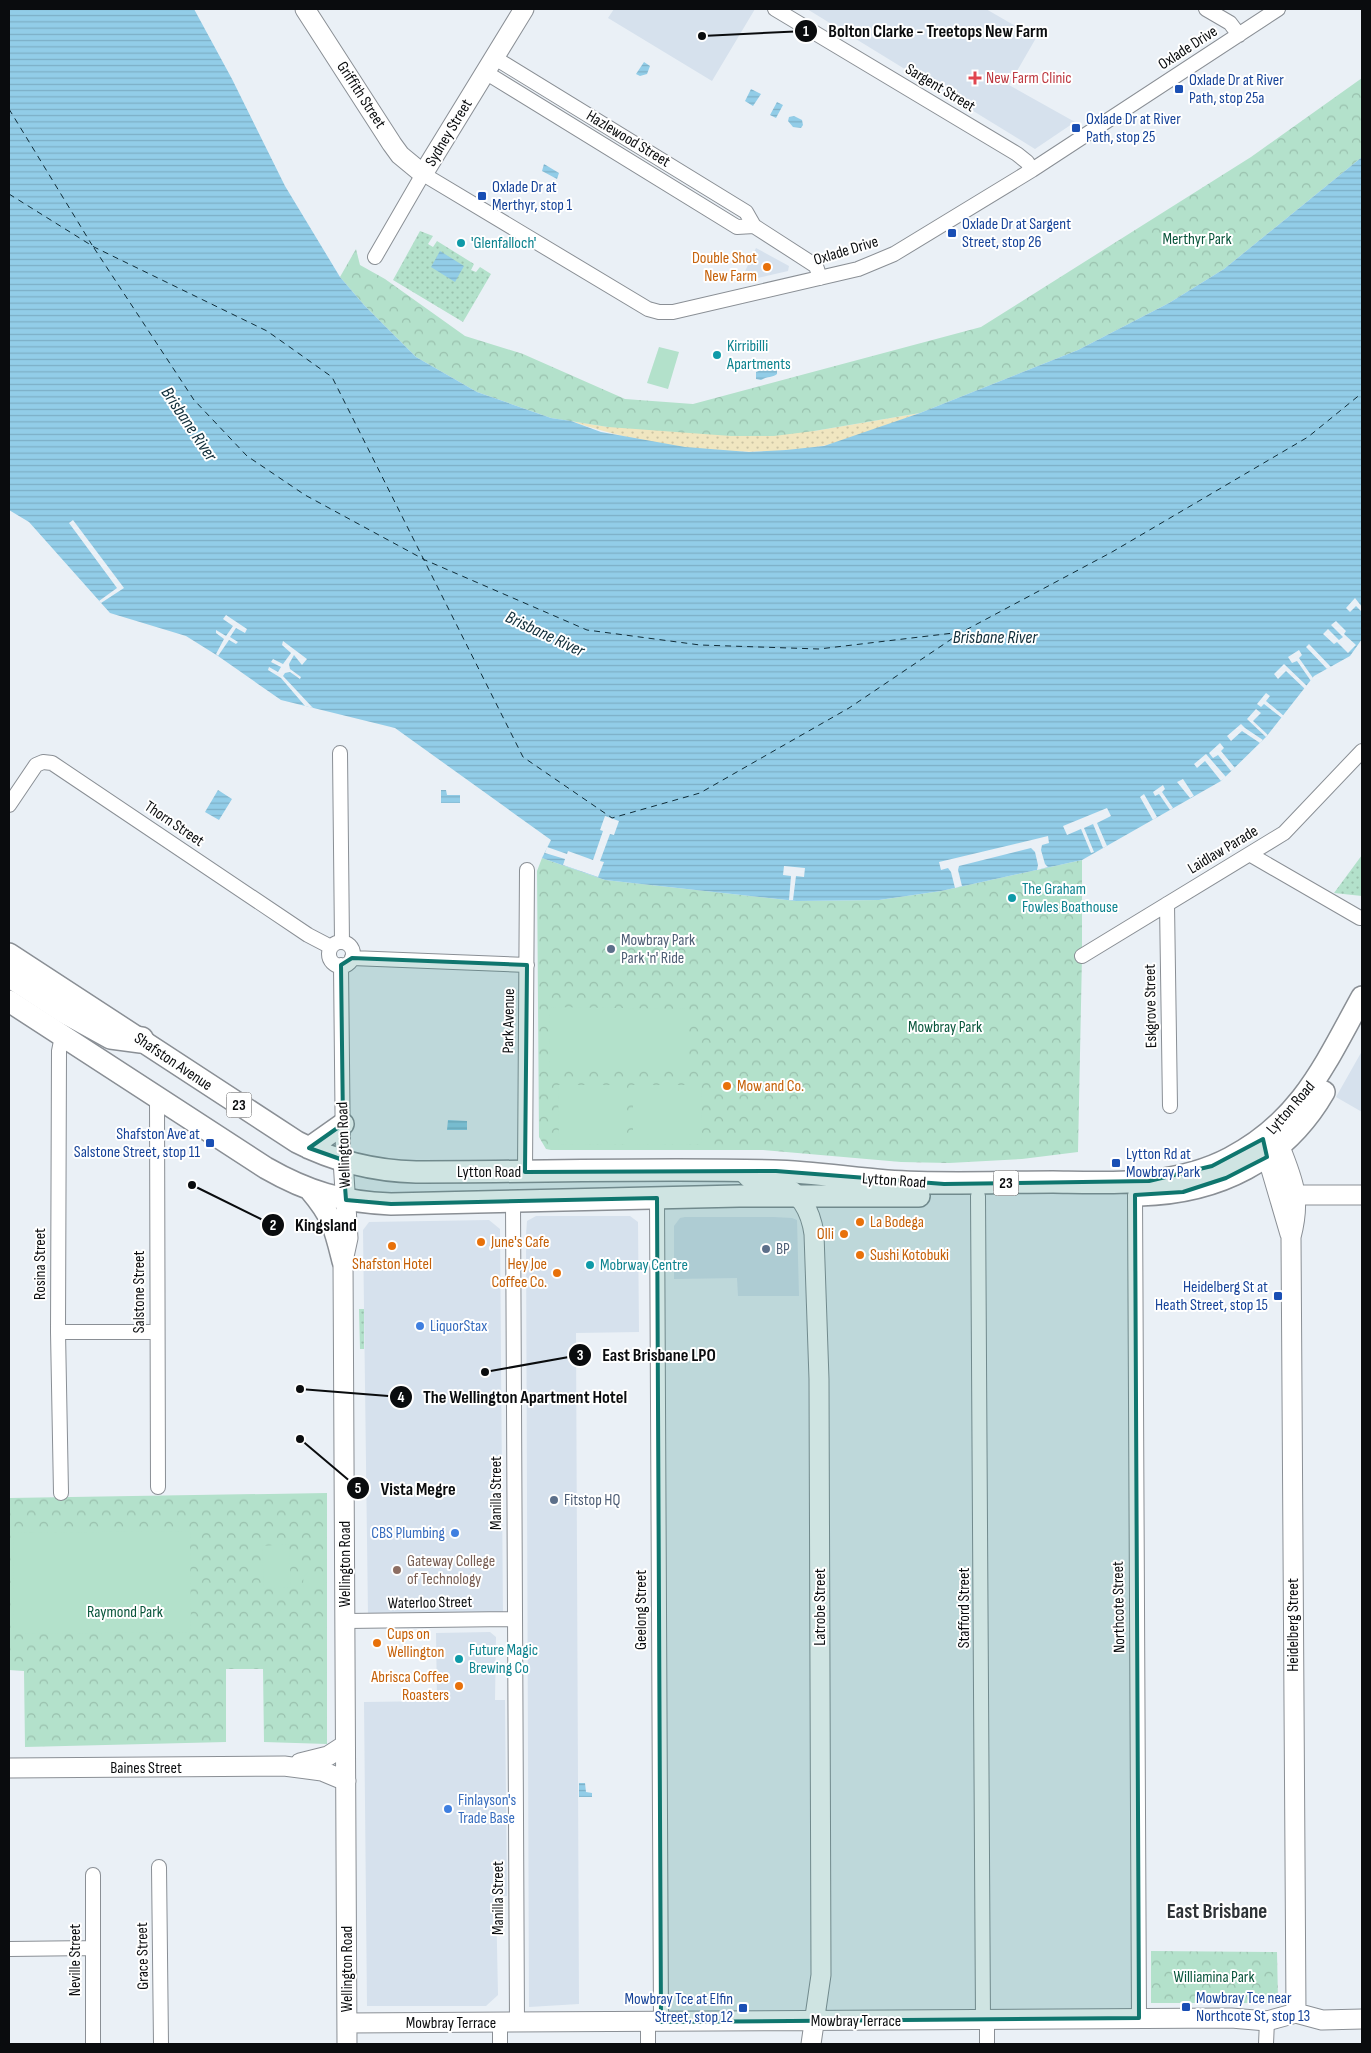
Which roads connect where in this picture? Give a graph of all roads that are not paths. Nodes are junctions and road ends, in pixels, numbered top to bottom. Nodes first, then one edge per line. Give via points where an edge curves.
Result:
1 (305, 9) edge
2 (524, 9) edge
3 (775, 9) edge
4 (1206, 9) edge
5 (1278, 9) edge
6 (1239, 35) junction
7 (490, 65) junction
8 (1032, 170) junction
9 (423, 174) junction
10 (375, 257) dead end
11 (820, 278) junction
12 (1362, 750) edge
13 (340, 753) dead end
14 (9, 805) edge
15 (1250, 855) junction
16 (527, 870) dead end
17 (1167, 904) junction
18 (1360, 918) dead end
19 (336, 944) junction
20 (9, 954) edge
21 (1082, 956) dead end
22 (347, 961) junction
23 (527, 965) junction
24 (9, 974) edge
25 (1362, 997) edge
26 (9, 1001) edge
27 (1362, 1024) edge
28 (62, 1036) junction
29 (140, 1040) junction
30 (157, 1098) junction
31 (1170, 1106) dead end
32 (343, 1124) junction
33 (309, 1148) junction
34 (1270, 1148) junction
35 (343, 1160) junction
36 (741, 1170) junction
37 (525, 1172) junction
38 (312, 1191) junction
39 (1135, 1195) junction
40 (1362, 1195) edge
41 (798, 1196) junction
42 (978, 1196) junction
43 (1296, 1197) junction
44 (657, 1198) junction
45 (346, 1200) junction
46 (513, 1202) junction
47 (1291, 1237) junction
48 (343, 1260) junction
49 (58, 1332) junction
50 (157, 1332) junction
51 (158, 1487) dead end
52 (61, 1493) dead end
53 (514, 1619) junction
54 (346, 1621) junction
55 (346, 1745) junction
56 (284, 1766) junction
57 (9, 1768) edge
58 (346, 1781) junction
59 (159, 1867) dead end
60 (92, 1875) dead end
61 (9, 1948) edge
62 (93, 1948) junction
63 (1296, 2013) junction
64 (1139, 2018) junction
65 (1362, 2019) edge
66 (985, 2020) junction
67 (813, 2021) junction
68 (1267, 2021) junction
69 (654, 2022) junction
70 (508, 2023) junction
71 (347, 2024) junction
72 (93, 2044) edge
73 (161, 2044) edge
74 (347, 2044) edge
75 (500, 2044) edge
76 (648, 2044) edge
77 (811, 2044) edge
78 (987, 2044) edge
79 (1266, 2044) edge

1 - 9 street, Griffith Street via 392,144
2 - 7 street, Sydney Street
3 - 8 street, Sargent Street via 1017,154
4 - 6 street via 1230,23
5 - 6 street, Oxlade Drive
6 - 8 street, Oxlade Drive
7 - 9 street, Sydney Street
7 - 11 street, Hazlewood Street via 746,212 754,226 815,264
8 - 11 street, Oxlade Drive via 894,254 870,265
9 - 10 street, Sydney Street
9 - 11 street, Oxlade Drive via 648,309 659,312 673,312
12 - 15 street, Laidlaw Parade via 1284,833
13 - 19 street via 343,894
14 - 19 street, Thorn Street via 36,765 52,763 308,935
15 - 17 street, Laidlaw Parade
15 - 18 street
16 - 23 street, Park Avenue
17 - 21 street, Laidlaw Parade
17 - 31 street, Eskgrove Street
19 - 22 street via 351,948
19 - 22 street via 330,958 333,962
20 - 29 main road, Shafston Avenue / 23
22 - 23 street
22 - 32 street, Wellington Road
23 - 37 street, Park Avenue
24 - 29 highway via 111,1036
25 - 34 main road, Lytton Road / 23 via 1309,1091 1285,1118
26 - 28 main road, 23
27 - 34 main road, Lytton Road / 23 via 1318,1102 1300,1126
28 - 30 main road, 23
28 - 49 street, Rosina Street via 59,1051
29 - 33 main road, Shafston Avenue / 23
30 - 38 main road, 23 via 266,1168
30 - 50 street, Salstone Street
32 - 33 main road
32 - 35 street, Wellington Road
33 - 35 main road, Shafston Avenue / 23
34 - 36 main road, Lytton Road / 23 via 1170,1179 1149,1182 944,1184
34 - 39 main road, Lytton Road / 23 via 1243,1171 1197,1188 1171,1194
34 - 43 street, Heidelberg Street via 1292,1180
34 - 47 street, Heidelberg Street
35 - 37 main road, Lytton Road / 23 via 396,1171
35 - 45 street, Wellington Road
36 - 37 main road, Lytton Road / 23
36 - 41 street via 756,1183 779,1184
38 - 45 main road, 23
38 - 48 main road via 333,1222
39 - 42 main road, Lytton Road / 23
39 - 64 street, Northcote Street
40 - 43 street
41 - 42 main road, Lytton Road / 23
41 - 44 main road, Lytton Road / 23
41 - 67 street, Latrobe Street via 809,1214 814,1234 819,1379 821,1975
42 - 66 street, Stafford Street
43 - 47 street, Heidelberg Street
44 - 46 main road, Lytton Road / 23
44 - 69 street, Geelong Street
45 - 46 main road, Lytton Road / 23 via 391,1204
45 - 48 street, Wellington Road via 348,1238
46 - 53 street, Manilla Street
47 - 63 street, Heidelberg Street
48 - 54 street, Wellington Road
49 - 50 street
49 - 52 street, Rosina Street
50 - 51 street, Salstone Street
53 - 54 street, Waterloo Street
53 - 70 street, Manilla Street
54 - 55 street, Wellington Road
55 - 56 street, Baines Street via 323,1758
55 - 58 street, Wellington Road
56 - 57 street, Baines Street
56 - 58 street, Baines Street via 322,1771
58 - 71 street, Wellington Road
59 - 73 street, Grace Street
60 - 62 street, Neville Street
61 - 62 street
62 - 72 street, Neville Street
63 - 65 street via 1322,2020
63 - 68 street, Mowbray Terrace
64 - 66 street, Mowbray Terrace
64 - 68 street, Mowbray Terrace
66 - 67 street, Mowbray Terrace
66 - 78 street, Stafford Street
67 - 69 street, Mowbray Terrace
67 - 77 street, Latrobe Street
68 - 79 street
69 - 70 street, Mowbray Terrace
69 - 76 street, Geelong Street
70 - 71 street, Mowbray Terrace
70 - 75 street, Manilla Street
71 - 74 street, Wellington Road

